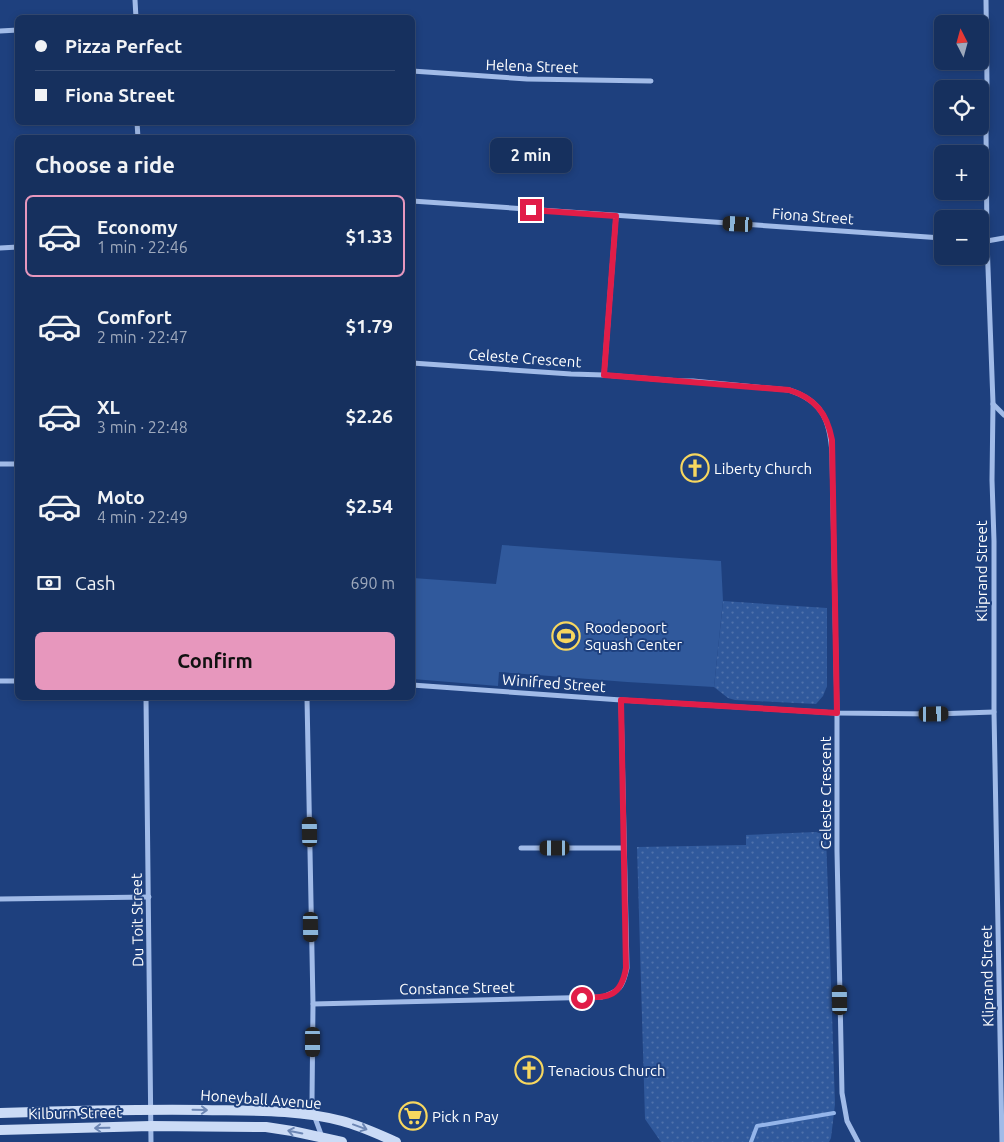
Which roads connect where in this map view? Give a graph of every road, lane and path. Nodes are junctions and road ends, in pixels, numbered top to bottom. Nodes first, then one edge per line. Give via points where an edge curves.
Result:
1 (135, 0) edge
2 (986, 0) edge
3 (136, 15) edge
4 (15, 30) edge
5 (0, 31) edge
6 (415, 71) edge
7 (651, 81) dead end
8 (415, 201) edge
9 (987, 210) edge
10 (616, 216) junction
11 (934, 237) edge
12 (1004, 238) edge
13 (989, 240) edge
14 (0, 248) edge
15 (15, 248) edge
16 (988, 265) edge
17 (415, 363) edge
18 (604, 375) junction
19 (993, 403) junction
20 (1004, 415) edge
21 (0, 464) edge
22 (15, 464) edge
23 (0, 681) edge
24 (15, 681) edge
25 (415, 685) edge
26 (146, 700) edge
27 (307, 700) edge
28 (621, 700) junction
29 (994, 712) junction
30 (837, 713) junction
31 (521, 848) dead end
32 (624, 848) junction
33 (149, 897) junction
34 (0, 899) edge
35 (313, 1004) junction
36 (151, 1109) junction
37 (0, 1113) edge
38 (314, 1115) junction
39 (151, 1126) junction
40 (0, 1130) edge
41 (323, 1140) edge
42 (151, 1142) edge
43 (342, 1142) edge
44 (396, 1142) edge
45 (858, 1142) edge
46 (1002, 1142) edge

1 - 3 street
2 - 9 street, Kliprand Street
4 - 5 street
6 - 7 street, Helena Street via 527,80
8 - 10 street, Fiona Street
10 - 11 street, Fiona Street
10 - 18 street
12 - 13 street
14 - 15 street
16 - 19 street, Kliprand Street
17 - 18 street, Celeste Crescent
18 - 30 street, Celeste Crescent via 789,390 808,398 825,416 830,429 832,454
19 - 20 street
19 - 29 street, Kliprand Street
21 - 22 street
23 - 24 street
25 - 28 street, Winifred Street
26 - 33 street, Du Toit Street
27 - 35 street
28 - 30 street, Winifred Street
28 - 32 street
29 - 30 street, Winifred Street
29 - 46 street, Kliprand Street
30 - 45 street, Celeste Crescent via 842,1093 847,1121
31 - 32 street
32 - 35 street, Constance Street via 626,968 625,978 614,993 602,997
33 - 34 street
33 - 36 street, Du Toit Street
35 - 38 street
36 - 37 street, Kilburn Street
36 -> 38 street, Honeyball Avenue
36 - 39 street, Du Toit Street
38 - 41 street
38 -> 44 street, Honeyball Avenue via 342,1121
39 -> 40 street, Kilburn Street
41 -> 39 street, Honeyball Avenue via 266,1128
39 - 42 street, Du Toit Street
41 - 43 street, Honeyball Avenue

